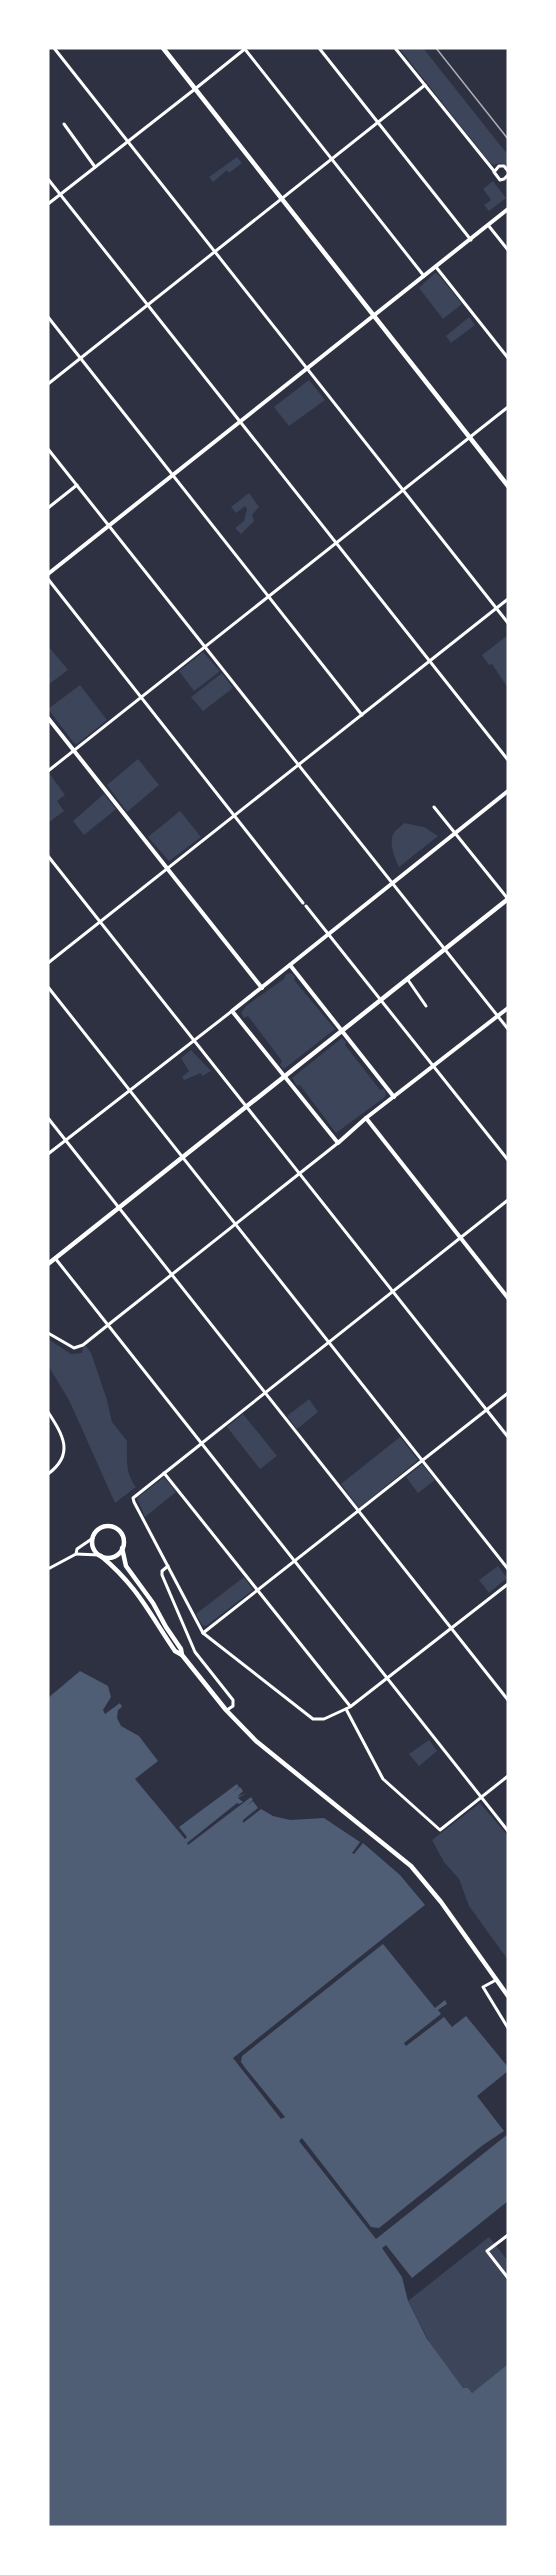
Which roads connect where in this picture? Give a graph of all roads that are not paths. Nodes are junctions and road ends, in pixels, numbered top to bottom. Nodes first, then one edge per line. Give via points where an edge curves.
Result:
1 (54, 48) edge
2 (163, 48) edge
3 (245, 48) edge
4 (319, 48) edge
5 (395, 48) edge
6 (425, 86) junction
7 (195, 89) junction
8 (378, 122) junction
9 (64, 124) dead end
10 (128, 142) junction
11 (332, 159) junction
12 (96, 167) junction
13 (494, 171) junction
14 (508, 173) edge
15 (48, 179) edge
16 (60, 194) junction
17 (282, 199) junction
18 (48, 204) edge
19 (508, 209) edge
20 (488, 225) junction
21 (471, 240) junction
22 (508, 250) edge
23 (215, 253) junction
24 (436, 267) junction
25 (424, 276) junction
26 (148, 306) junction
27 (374, 316) junction
28 (48, 317) edge
29 (80, 358) junction
30 (508, 358) edge
31 (307, 369) junction
32 (48, 384) edge
33 (508, 407) edge
34 (240, 422) junction
35 (470, 437) junction
36 (48, 450) edge
37 (173, 475) junction
38 (77, 485) junction
39 (508, 486) edge
40 (403, 490) junction
41 (48, 508) edge
42 (109, 526) junction
43 (336, 543) junction
44 (48, 574) edge
45 (48, 579) edge
46 (268, 597) junction
47 (508, 599) edge
48 (496, 608) junction
49 (508, 623) edge
50 (205, 647) junction
51 (430, 661) junction
52 (141, 698) junction
53 (362, 715) junction
54 (48, 718) edge
55 (74, 750) junction
56 (508, 760) edge
57 (298, 766) junction
58 (48, 771) edge
59 (508, 791) edge
60 (434, 807) dead end
61 (234, 816) junction
62 (455, 833) junction
63 (48, 856) edge
64 (168, 868) junction
65 (392, 883) junction
66 (508, 899) edge
67 (100, 921) junction
68 (328, 933) junction
69 (446, 950) junction
70 (48, 963) edge
71 (290, 965) junction
72 (408, 980) junction
73 (48, 987) edge
74 (262, 988) junction
75 (381, 1001) junction
76 (426, 1006) dead end
77 (508, 1008) edge
78 (232, 1011) junction
79 (498, 1016) junction
80 (508, 1029) edge
81 (342, 1030) junction
82 (194, 1040) junction
83 (434, 1066) junction
84 (284, 1077) junction
85 (129, 1090) junction
86 (394, 1097) junction
87 (247, 1107) junction
88 (48, 1118) edge
89 (366, 1118) junction
90 (66, 1140) junction
91 (338, 1143) junction
92 (48, 1154) edge
93 (183, 1158) junction
94 (508, 1160) edge
95 (300, 1173) junction
96 (508, 1200) edge
97 (119, 1208) junction
98 (236, 1225) junction
99 (460, 1238) junction
100 (55, 1258) junction
101 (48, 1264) edge
102 (172, 1275) junction
103 (393, 1292) junction
104 (508, 1298) edge
105 (108, 1325) junction
106 (48, 1333) edge
107 (329, 1342) junction
108 (266, 1393) junction
109 (508, 1393) edge
110 (486, 1410) junction
111 (48, 1412) edge
112 (508, 1437) edge
113 (201, 1444) junction
114 (422, 1461) junction
115 (164, 1473) junction
116 (48, 1474) edge
117 (358, 1511) junction
118 (93, 1538) junction
119 (122, 1548) junction
120 (76, 1554) junction
121 (100, 1556) junction
122 (296, 1561) junction
123 (48, 1563) edge
124 (168, 1566) junction
125 (50, 1568) edge
126 (508, 1569) edge
127 (508, 1584) edge
128 (258, 1590) junction
129 (452, 1628) junction
130 (203, 1633) junction
131 (182, 1656) junction
132 (388, 1678) junction
133 (508, 1700) edge
134 (350, 1707) junction
135 (346, 1709) junction
136 (226, 1710) junction
137 (508, 1776) edge
138 (481, 1797) junction
139 (508, 1831) edge
140 (496, 1980) junction
141 (508, 1996) edge
142 (508, 2028) edge
143 (508, 2235) edge
144 (508, 2278) edge

1 - 10 street
2 - 7 main road
3 - 7 street
3 - 11 street
4 - 8 street
5 - 6 street
6 - 8 street
6 - 13 street
7 - 10 street
7 - 17 main road
8 - 11 street
8 - 21 street
9 - 12 street
10 - 12 street
10 - 23 street
11 - 17 street
11 - 25 street
12 - 16 street
13 - 14 street via 501,165
13 - 14 street via 500,180
15 - 16 street
16 - 18 street
16 - 26 street
17 - 23 street
17 - 27 main road
19 - 20 main road
20 - 21 main road
20 - 22 street
21 - 24 main road
23 - 26 street
23 - 31 street
24 - 25 main road
24 - 30 street
25 - 27 main road
26 - 29 street
26 - 34 street
27 - 31 main road
27 - 35 main road
28 - 29 street
29 - 32 street
29 - 37 street
31 - 34 main road
31 - 40 street
33 - 35 street
34 - 37 main road
34 - 43 street
35 - 39 main road
35 - 40 street
36 - 38 street
37 - 42 main road
37 - 46 street
38 - 41 street
38 - 42 street
40 - 43 street
40 - 48 street
42 - 44 main road
42 - 50 street
43 - 46 street
43 - 51 street
45 - 52 street
46 - 50 street
46 - 53 street
47 - 48 street
48 - 49 street
48 - 51 street
50 - 52 street
50 - 57 street
51 - 53 street
51 - 56 street
52 - 55 street
52 - 61 street
53 - 57 street
54 - 55 main road
55 - 58 street
55 - 64 main road
57 - 61 street
57 - 65 street
59 - 62 main road
60 - 62 street
61 - 64 street
61 - 68 street
62 - 65 main road
62 - 66 street
63 - 67 street
64 - 67 street
64 - 74 main road
65 - 68 main road
65 - 69 street
66 - 69 main road
67 - 70 street
67 - 82 street
68 - 71 main road
68 - 75 street
69 - 72 main road
69 - 79 street
71 - 74 main road
71 - 81 main road
72 - 75 main road
72 - 76 street
73 - 85 street
74 - 78 main road
75 - 81 main road
75 - 83 street
77 - 79 main road
78 - 82 street
78 - 84 main road
79 - 80 street
79 - 83 main road
81 - 84 main road
81 - 86 main road
82 - 85 street
82 - 87 street
83 - 86 main road
83 - 94 street
84 - 87 main road
84 - 91 main road
85 - 90 street
85 - 93 street
86 - 89 main road
87 - 93 main road
87 - 95 street
88 - 90 street
89 - 91 main road
89 - 99 main road
90 - 92 street
90 - 97 street
91 - 95 street
93 - 97 main road
93 - 98 street
95 - 98 street
95 - 103 street
96 - 99 street
97 - 100 main road
97 - 102 street
98 - 102 street
98 - 107 street
99 - 103 street
99 - 104 main road
100 - 101 main road
100 - 105 street
102 - 105 street
102 - 108 street
103 - 107 street
103 - 110 street
105 - 106 street via 80,1346 72,1347
105 - 113 street
107 - 108 street
107 - 114 street
108 - 113 street
108 - 117 street
109 - 110 street
110 - 112 street
110 - 114 street
111 - 116 street via 62,1436 64,1450 58,1465
113 - 115 street
113 - 122 street
114 - 117 street
114 - 126 street
115 - 124 street via 133,1498
115 - 128 street
117 - 122 street
117 - 129 street
118 - 119 main road via 101,1528 113,1527 122,1536
118 - 120 street
118 - 121 main road
119 - 121 main road via 113,1557
119 - 131 main road via 126,1566 153,1602
120 - 121 street
120 - 125 street
121 - 131 main road via 123,1574
122 - 128 street
122 - 132 street
123 - 125 street
124 - 130 street
124 - 136 street via 162,1575 195,1651 233,1700
127 - 129 street
128 - 130 street
128 - 134 street
129 - 132 street
129 - 133 street
130 - 135 street via 318,1721
131 - 136 main road
132 - 134 street
132 - 138 street
134 - 135 street
135 - 138 street via 383,1779 440,1830
136 - 140 main road via 286,1766 404,1860 441,1902
137 - 138 street
138 - 139 street
140 - 141 main road
140 - 142 street via 483,1987
143 - 144 street via 487,2251

